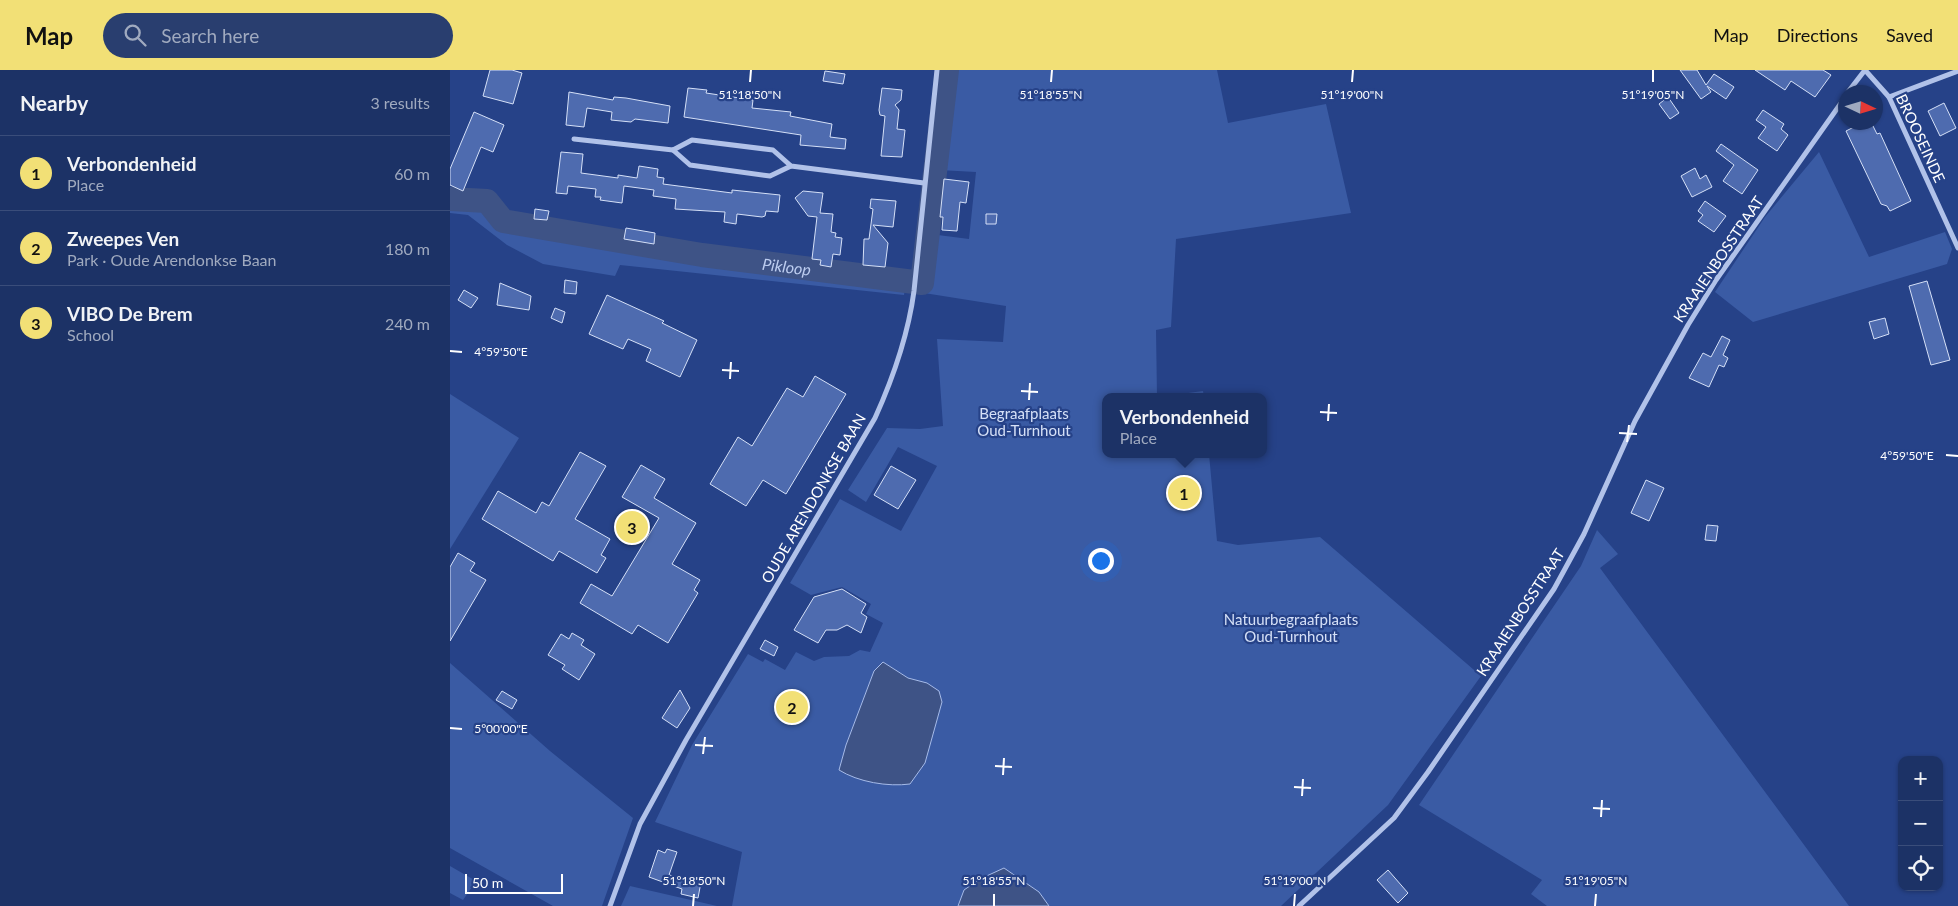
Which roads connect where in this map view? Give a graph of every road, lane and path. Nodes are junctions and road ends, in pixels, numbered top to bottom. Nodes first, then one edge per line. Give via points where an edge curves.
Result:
1 (937, 70) edge
2 (1865, 70) edge
3 (1958, 71) edge
4 (1853, 85) edge
5 (1889, 97) junction
6 (1838, 107) edge
7 (574, 139) dead end
8 (673, 150) junction
9 (790, 166) junction
10 (924, 183) junction
11 (1958, 248) edge
12 (610, 906) edge
13 (1299, 906) edge

1 - 10 street, OUDE ARENDONKSE BAAN
2 - 4 street
2 - 5 street, BROOSEINDE
3 - 5 street
5 - 11 street, BROOSEINDE
6 - 13 street, KRAAIENBOSSTRAAT via 1688,325 1635,421 1584,534 1554,589 1394,818
7 - 8 street
8 - 9 street via 690,165 770,176
8 - 9 street via 692,140 773,150
9 - 10 street
10 - 12 street, OUDE ARENDONKSE BAAN via 909,325 895,373 875,418 640,824

